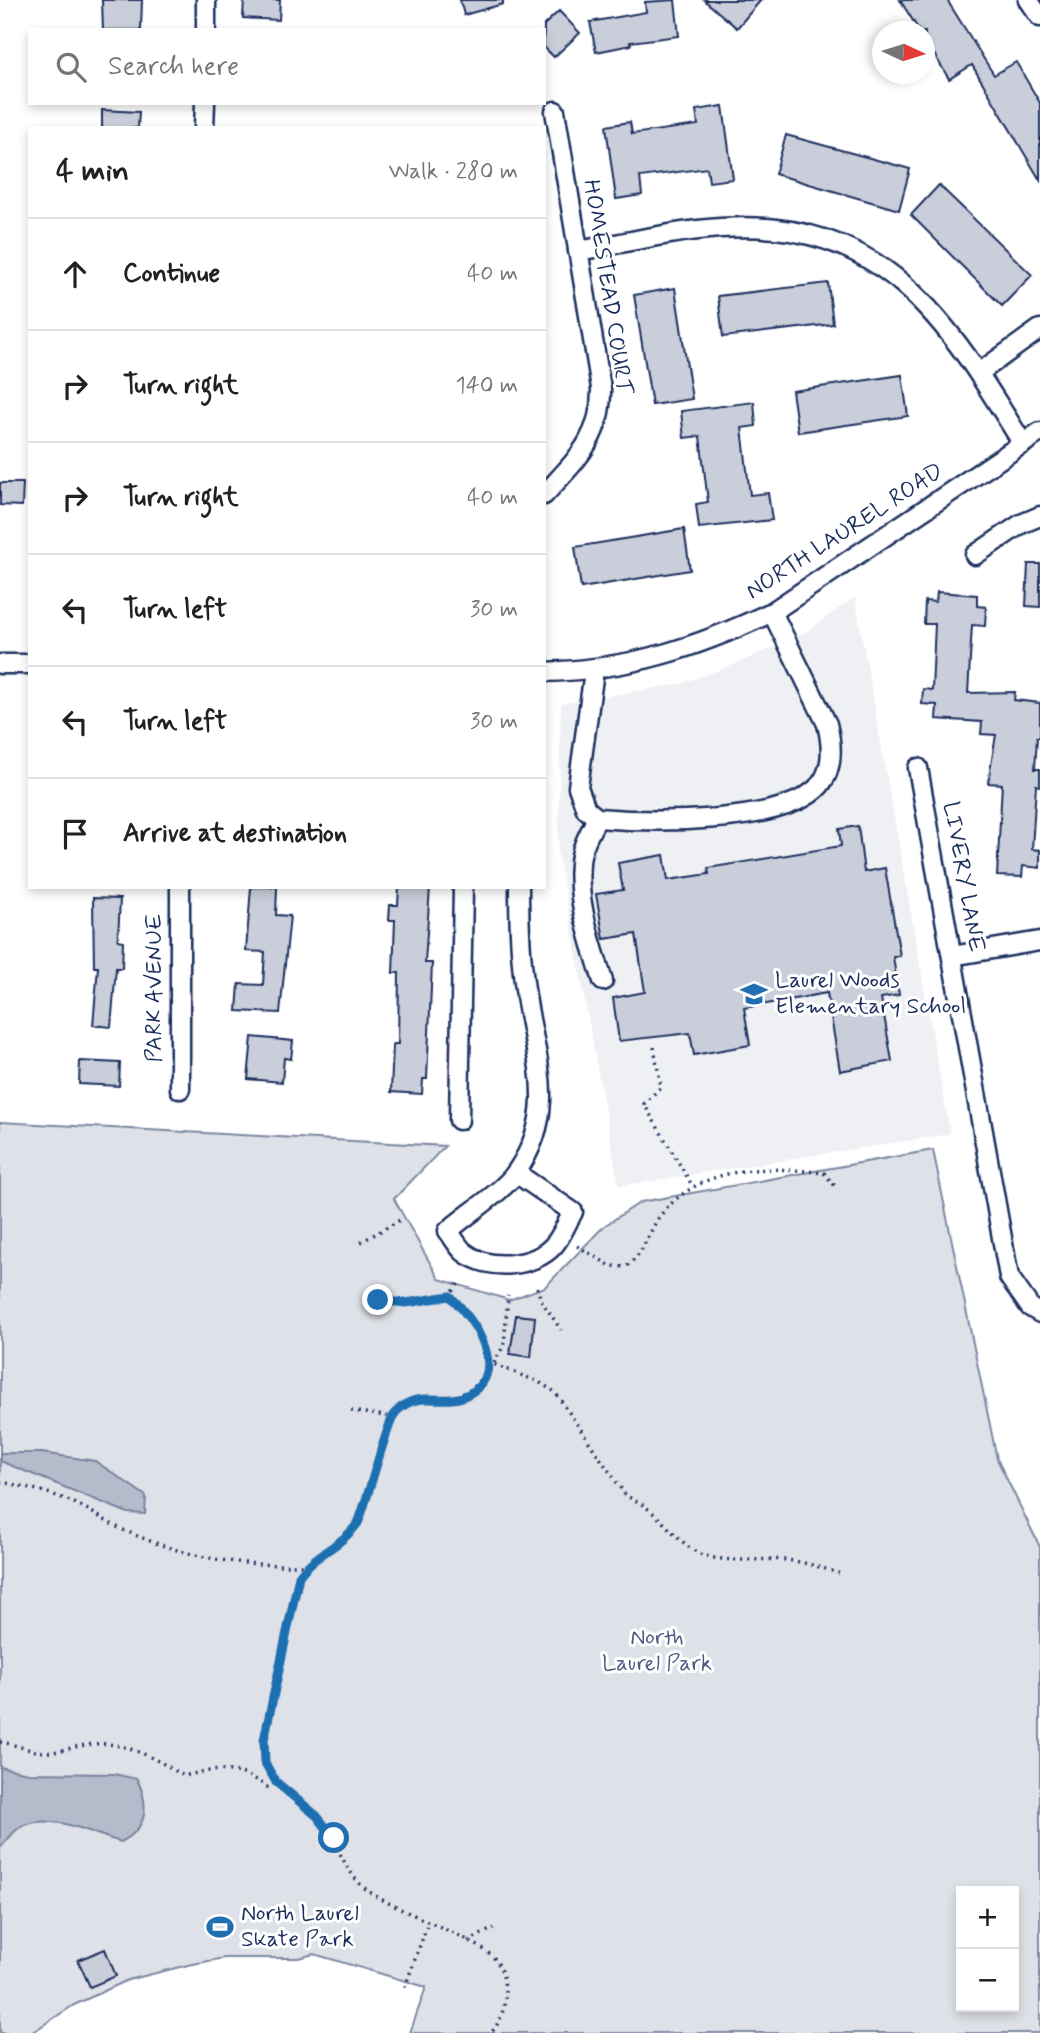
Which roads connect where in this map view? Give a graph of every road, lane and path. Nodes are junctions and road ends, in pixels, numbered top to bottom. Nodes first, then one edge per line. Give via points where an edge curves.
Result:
1 (206, 0) edge
2 (1028, 0) edge
3 (1040, 17) edge
4 (206, 28) edge
5 (205, 105) edge
6 (555, 111) dead end
7 (204, 126) edge
8 (578, 251) junction
9 (1040, 329) edge
10 (980, 372) junction
11 (1040, 432) edge
12 (1023, 444) junction
13 (546, 493) edge
14 (1040, 516) edge
15 (975, 555) dead end
16 (772, 612) junction
17 (0, 664) edge
18 (28, 664) edge
19 (594, 671) junction
20 (546, 672) edge
21 (918, 768) dead end
22 (597, 818) junction
23 (180, 889) edge
24 (463, 889) edge
25 (519, 889) edge
26 (1040, 941) edge
27 (952, 956) junction
28 (603, 981) dead end
29 (654, 1047) dead end
30 (180, 1089) dead end
31 (459, 1121) dead end
32 (516, 1173) junction
33 (693, 1187) junction
34 (836, 1187) dead end
35 (400, 1220) dead end
36 (362, 1242) dead end
37 (577, 1246) dead end
38 (459, 1283) dead end
39 (537, 1287) dead end
40 (508, 1295) dead end
41 (450, 1296) junction
42 (365, 1298) dead end
43 (1040, 1313) edge
44 (561, 1330) dead end
45 (488, 1362) junction
46 (494, 1363) junction
47 (351, 1411) dead end
48 (392, 1417) junction
49 (0, 1482) edge
50 (307, 1565) junction
51 (839, 1573) dead end
52 (0, 1742) edge
53 (276, 1782) junction
54 (428, 1923) junction
55 (494, 1928) dead end
56 (468, 1941) junction
57 (405, 1987) dead end
58 (491, 2033) edge

1 - 4 street
2 - 3 street
5 - 7 street
6 - 8 street, HOMESTEAD COURT
8 - 10 street via 718,228 766,227 826,240 852,250 913,289
8 - 13 street, HOMESTEAD COURT via 601,409 588,444
9 - 10 street
10 - 12 street
11 - 12 street, NORTH LAUREL ROAD
12 - 16 street, NORTH LAUREL ROAD
14 - 15 street
16 - 19 street, NORTH LAUREL ROAD via 670,653
16 - 22 street via 829,732 831,756 821,784 809,795 731,817 643,822
17 - 18 street
19 - 20 street, NORTH LAUREL ROAD
19 - 22 street via 578,787 586,809
21 - 27 street, LIVERY LANE
22 - 28 street via 580,861 580,879
23 - 30 street, PARK AVENUE
24 - 31 street
25 - 32 street via 519,938 542,1105 539,1128
26 - 27 street
27 - 43 street, LIVERY LANE via 1009,1277 1030,1307
29 - 33 path via 661,1087 644,1104
32 - 32 street via 448,1231 464,1252 485,1262 509,1264 538,1257 554,1245 573,1212
33 - 34 path via 728,1173 767,1168 824,1173
33 - 37 path via 664,1211 636,1260 625,1268 611,1266
35 - 36 path
38 - 41 path
39 - 44 path
40 - 46 path via 505,1345
41 - 42 path via 406,1303
41 - 45 path via 480,1333
45 - 46 path
45 - 48 path via 482,1379 463,1396 413,1400
46 - 51 path via 555,1392 626,1496 643,1502 694,1551 708,1557 790,1560
47 - 48 path
48 - 50 path via 358,1523 351,1534
49 - 50 path via 73,1502 118,1527 206,1559 261,1566
50 - 53 path via 291,1605 264,1740 265,1763
52 - 53 path via 39,1752 113,1745 160,1761 184,1776 229,1770 250,1774 267,1787
53 - 54 path via 317,1816 334,1838 346,1867 366,1889
54 - 56 path
54 - 57 path
55 - 56 path
56 - 58 path via 498,1963 505,1981 505,2007

